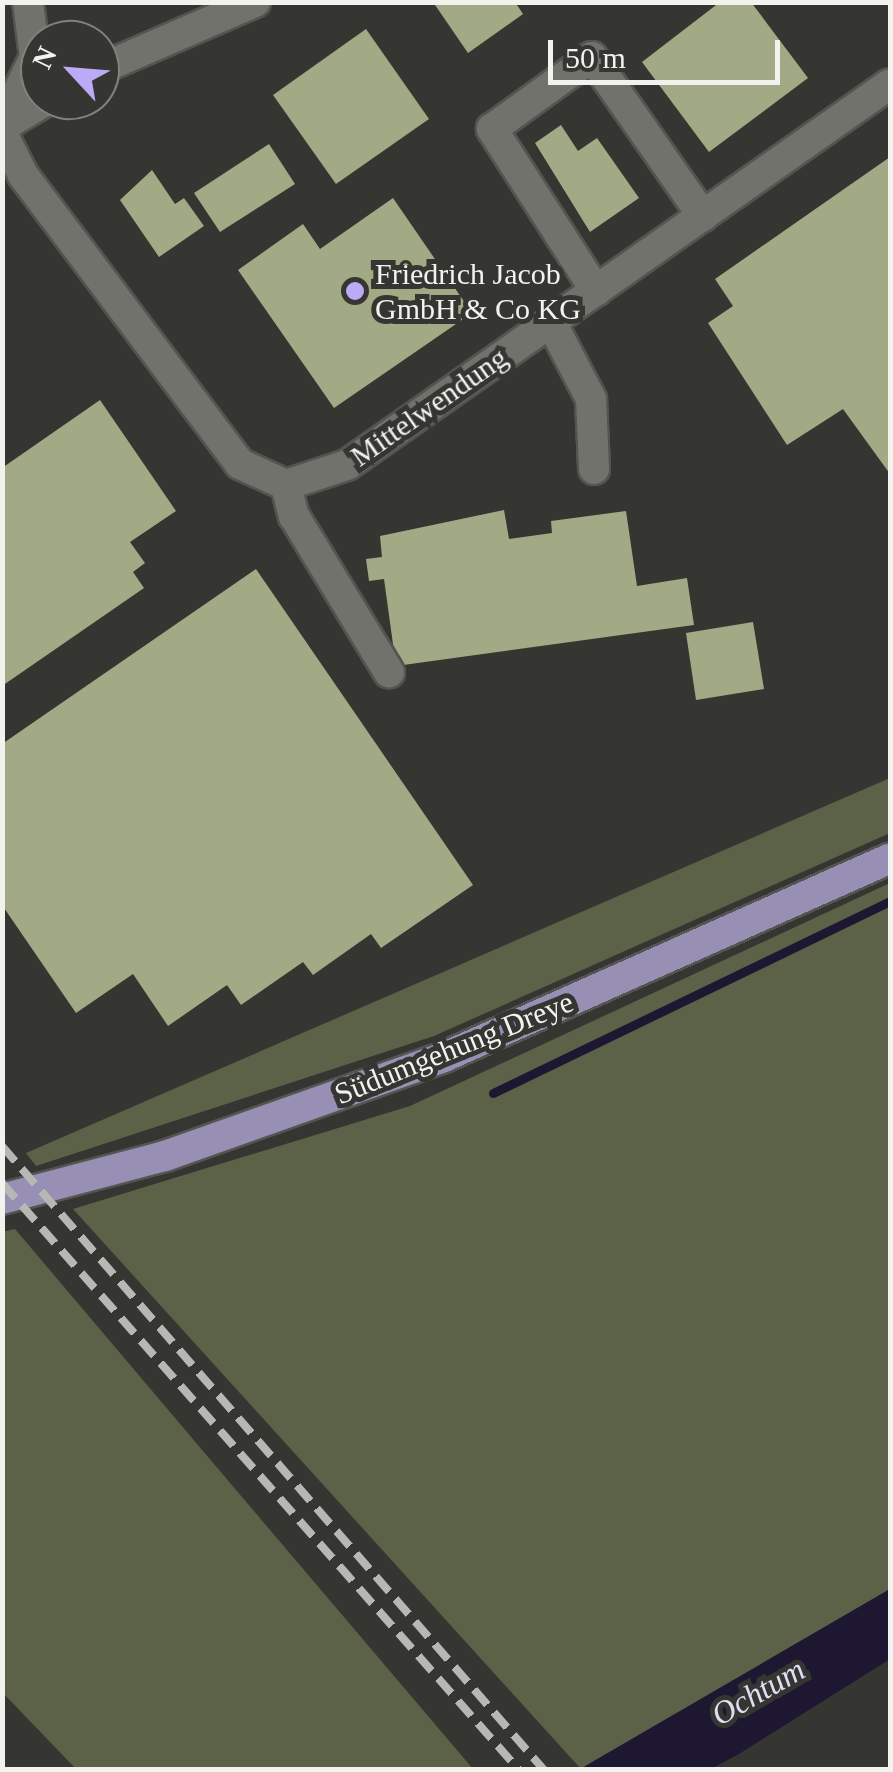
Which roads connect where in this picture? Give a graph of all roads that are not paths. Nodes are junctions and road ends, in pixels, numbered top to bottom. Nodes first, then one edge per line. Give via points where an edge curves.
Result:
1 (28, 2) edge
2 (255, 2) edge
3 (120, 60) edge
4 (890, 84) edge
5 (2, 128) edge
6 (703, 216) junction
7 (596, 291) junction
8 (552, 322) junction
9 (594, 469) dead end
10 (286, 485) junction
11 (389, 672) dead end
12 (890, 858) edge
13 (2, 1199) edge

1 - 5 street via 35,58
2 - 3 street
4 - 6 street, Mittelwendung
5 - 10 street via 23,175 240,464
6 - 7 street, Mittelwendung
6 - 7 street via 592,57 492,130
7 - 8 street, Mittelwendung
8 - 9 street via 591,399
8 - 10 street, Mittelwendung via 348,466
10 - 11 street via 294,516
12 - 13 main road, Südumgehung Dreye via 444,1057 164,1156

